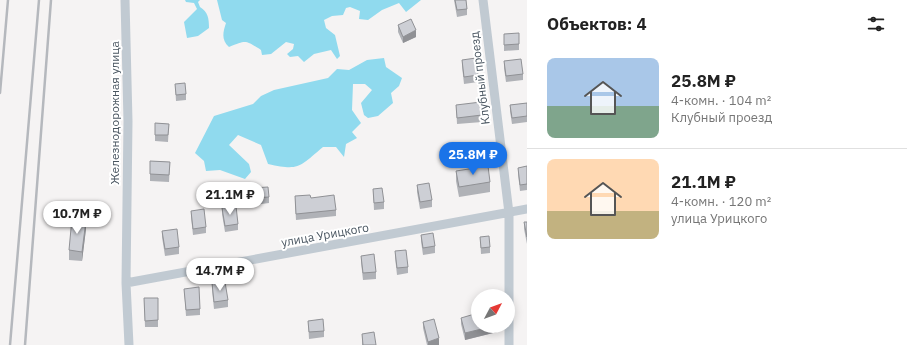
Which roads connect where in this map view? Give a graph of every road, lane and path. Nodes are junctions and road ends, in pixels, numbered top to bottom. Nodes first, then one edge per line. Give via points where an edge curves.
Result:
1 (126, 0) edge
2 (482, 0) edge
3 (527, 209) edge
4 (509, 213) junction
5 (126, 283) junction
6 (129, 345) edge
7 (509, 345) edge

1 - 5 street, Железнодорожная улица
2 - 4 street, Клубный проезд
3 - 4 street, улица Урицкого
4 - 5 street, улица Урицкого
4 - 7 street, Клубный проезд
5 - 6 street, Железнодорожная улица

